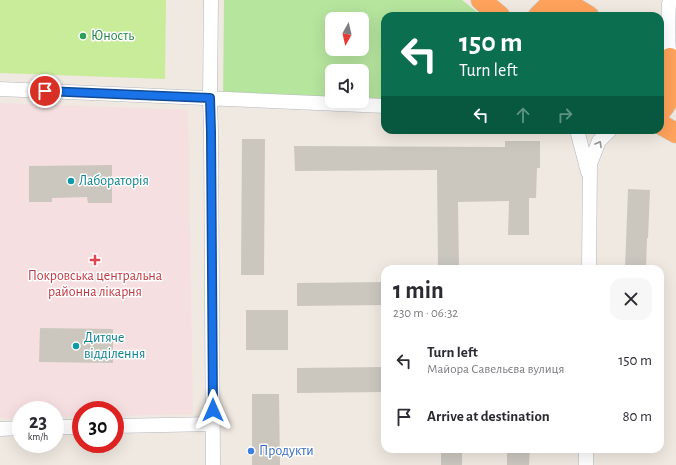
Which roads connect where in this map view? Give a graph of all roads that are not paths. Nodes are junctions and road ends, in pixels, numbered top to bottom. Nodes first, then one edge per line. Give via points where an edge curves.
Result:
1 (211, 0) edge
2 (481, 0) edge
3 (670, 2) edge
4 (575, 8) edge
5 (495, 12) edge
6 (542, 12) edge
7 (661, 12) edge
8 (669, 58) edge
9 (0, 89) edge
10 (210, 98) junction
11 (381, 106) edge
12 (664, 108) edge
13 (664, 126) edge
14 (676, 133) edge
15 (578, 134) edge
16 (606, 134) edge
17 (590, 188) junction
18 (589, 265) edge
19 (213, 424) junction
20 (124, 426) edge
21 (12, 428) edge
22 (0, 429) edge
23 (586, 453) edge
24 (213, 465) edge
25 (586, 465) edge

1 - 10 street
2 - 5 highway
3 - 7 street
3 - 8 street via 667,33
4 - 6 highway via 560,3 547,7
8 - 12 highway via 673,86 671,97
9 - 10 street
10 - 11 street
10 - 19 street
13 - 14 highway
15 - 17 street
17 -> 16 street via 590,164 600,141
17 - 18 street
19 - 20 street
19 - 24 street
21 - 22 street
23 - 25 street

